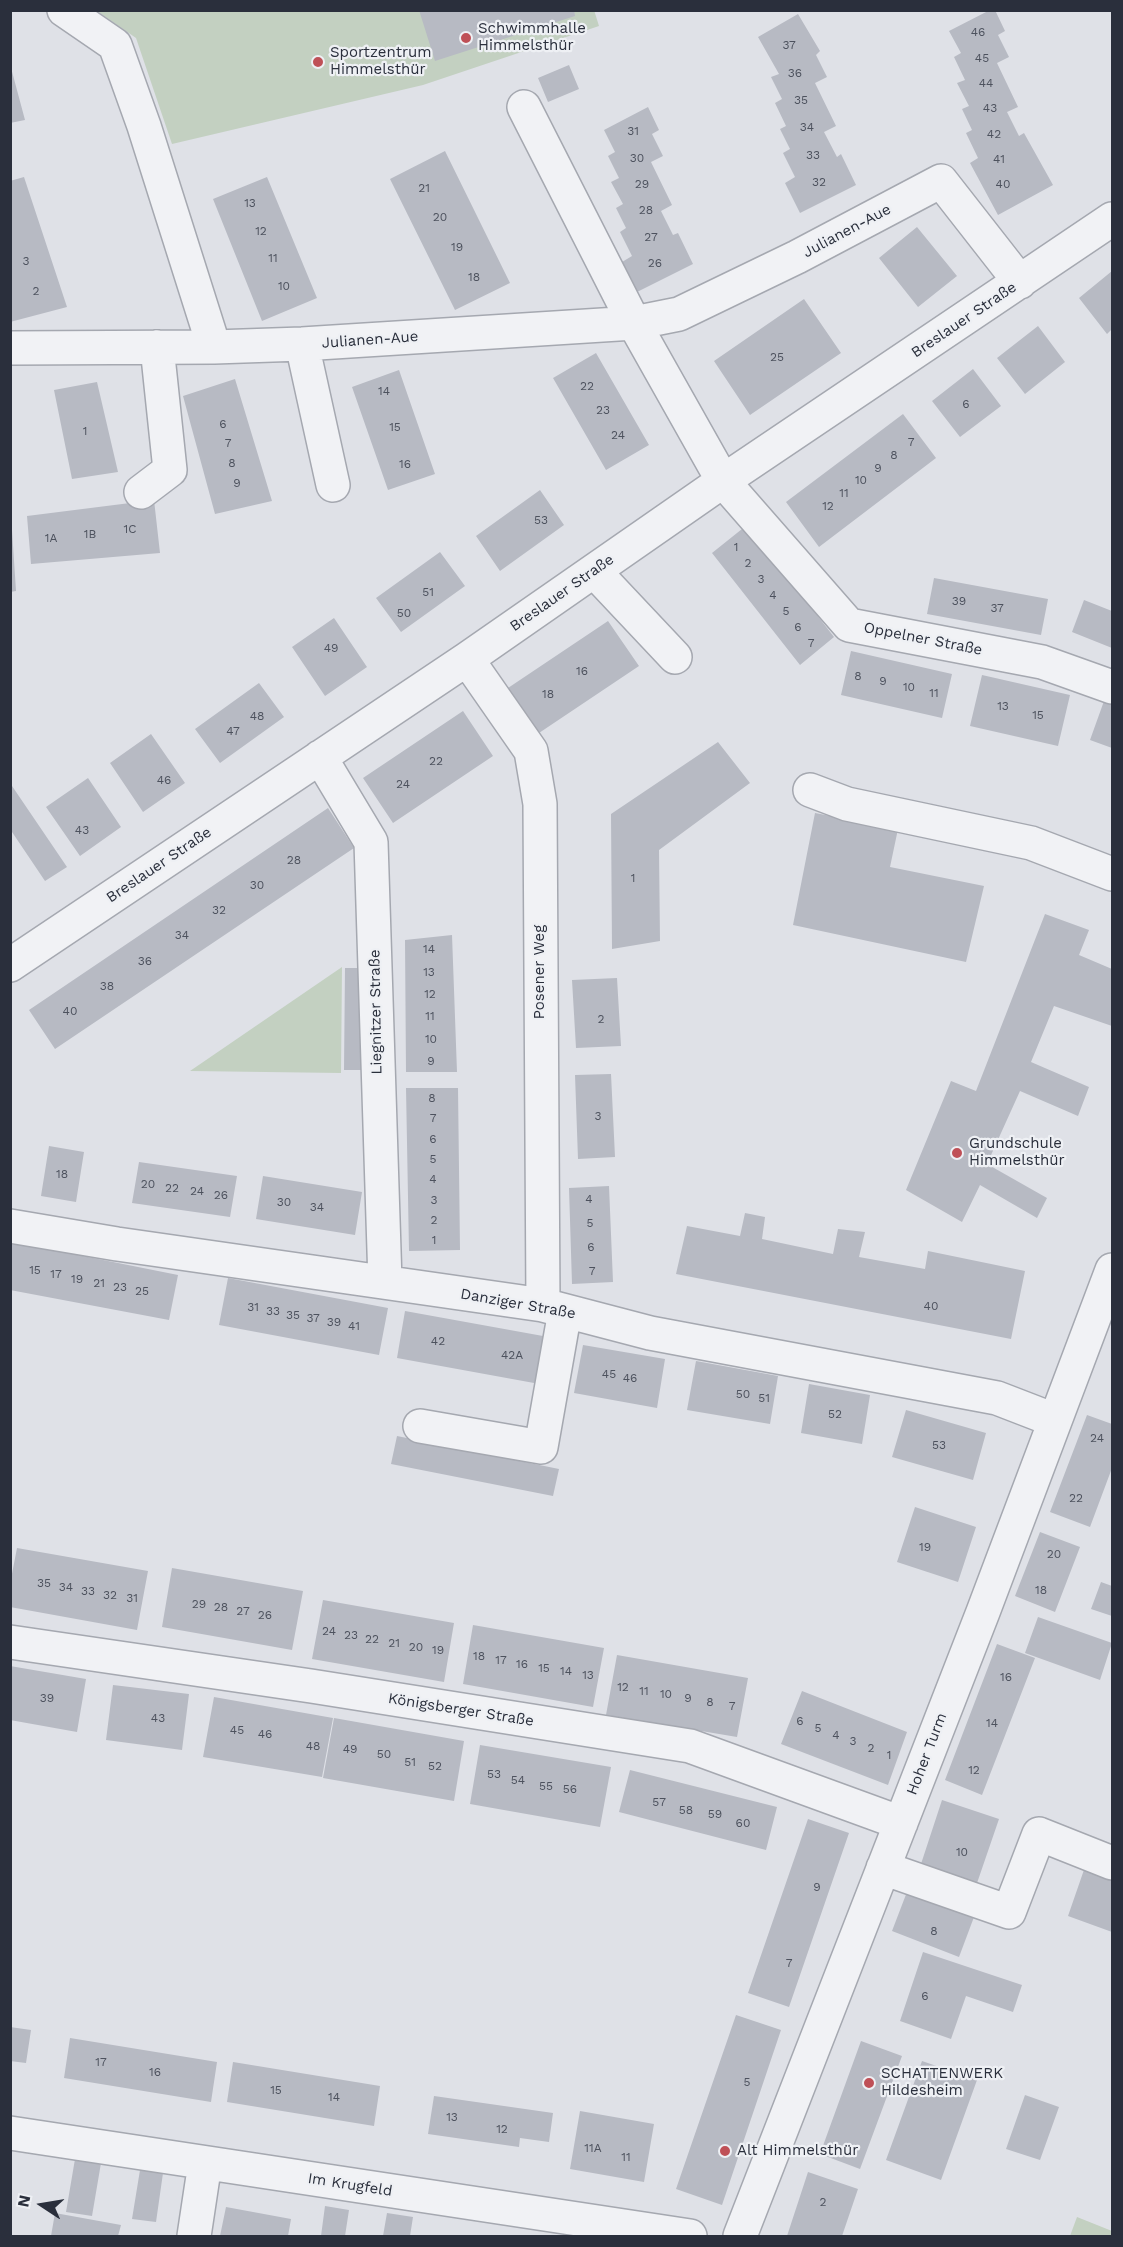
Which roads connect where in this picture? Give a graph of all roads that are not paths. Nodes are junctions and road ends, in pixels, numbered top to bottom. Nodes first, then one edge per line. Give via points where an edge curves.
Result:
1 (64, 10) edge
2 (524, 107) dead end
3 (1113, 219) edge
4 (1020, 282) junction
5 (634, 323) junction
6 (302, 344) junction
7 (157, 347) junction
8 (214, 347) junction
9 (10, 348) edge
10 (723, 481) junction
11 (333, 485) dead end
12 (141, 492) dead end
13 (594, 571) junction
14 (675, 657) dead end
15 (467, 659) junction
16 (1113, 687) edge
17 (320, 757) junction
18 (810, 790) dead end
19 (1113, 874) edge
20 (10, 965) edge
21 (10, 1226) edge
22 (1113, 1270) edge
23 (385, 1282) junction
24 (554, 1308) junction
25 (1106, 1310) edge
26 (1054, 1420) junction
27 (420, 1426) dead end
28 (10, 1642) edge
29 (901, 1823) junction
30 (1113, 1863) edge
31 (883, 1868) junction
32 (10, 2133) edge
33 (205, 2163) junction
34 (194, 2236) edge
35 (690, 2236) edge
36 (740, 2236) edge

1 - 8 street via 115,45
2 - 5 street
3 - 4 street, Breslauer Straße
4 - 5 street, Julianen-Aue via 941,181 679,314
4 - 10 street, Breslauer Straße
5 - 6 street, Julianen-Aue
5 - 10 street
6 - 8 street, Julianen-Aue
6 - 11 street
7 - 8 street, Julianen-Aue
7 - 9 street, Julianen-Aue
7 - 12 street via 170,470
10 - 13 street, Breslauer Straße
10 - 16 street, Oppelner Straße via 849,625 1042,662
13 - 14 street
13 - 15 street, Breslauer Straße
15 - 17 street, Breslauer Straße
15 - 24 street, Posener Weg via 531,751 540,804
17 - 20 street, Breslauer Straße
17 - 23 street, Liegnitzer Straße via 371,842
18 - 19 street via 847,804 1030,843
21 - 23 street, Danziger Straße
22 - 25 street, Hoher Turm
23 - 24 street, Danziger Straße
24 - 26 street, Danziger Straße via 651,1333 997,1398
24 - 27 street, Posener Weg via 541,1447
25 - 26 street, Hoher Turm
26 - 29 street, Hoher Turm
28 - 29 street, Königsberger Straße via 690,1746
29 - 31 street, Hoher Turm
30 - 31 street via 1039,1834 1009,1912
31 - 36 street, Hoher Turm
32 - 33 street, Im Krugfeld
33 - 34 street
33 - 35 street, Im Krugfeld

